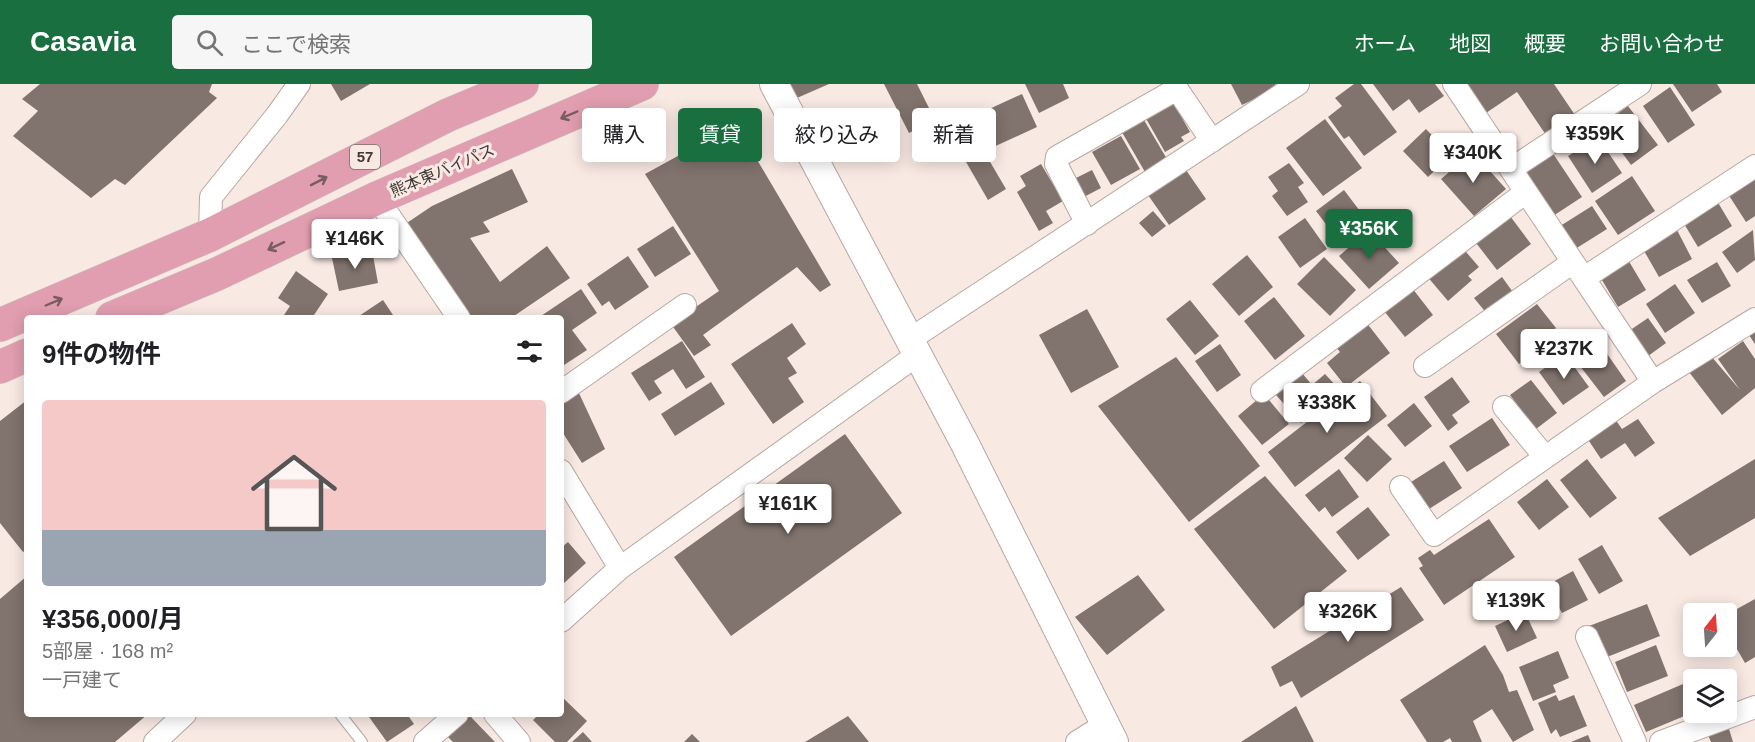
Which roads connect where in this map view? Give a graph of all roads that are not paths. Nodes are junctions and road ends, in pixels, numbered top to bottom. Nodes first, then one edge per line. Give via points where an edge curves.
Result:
1 (298, 84) edge
2 (522, 84) edge
3 (642, 84) edge
4 (774, 84) edge
5 (1298, 84) edge
6 (1454, 84) edge
7 (1637, 85) edge
8 (1212, 141) junction
9 (1755, 166) edge
10 (1511, 169) junction
11 (1526, 192) junction
12 (377, 198) junction
13 (1087, 224) junction
14 (210, 235) junction
15 (1579, 270) junction
16 (685, 305) dead end
17 (25, 315) edge
18 (119, 315) edge
19 (457, 315) edge
20 (24, 316) edge
21 (1755, 319) edge
22 (0, 326) edge
23 (913, 348) junction
24 (24, 356) edge
25 (1425, 366) dead end
26 (0, 367) edge
27 (1653, 382) junction
28 (564, 390) edge
29 (1262, 391) dead end
30 (1504, 407) dead end
31 (1545, 457) junction
32 (564, 476) edge
33 (1401, 487) dead end
34 (620, 568) junction
35 (564, 618) edge
36 (1587, 637) dead end
37 (1755, 707) edge
38 (182, 717) edge
39 (342, 717) edge
40 (454, 717) edge
41 (498, 717) edge
42 (1110, 733) edge
43 (155, 742) edge
44 (362, 742) edge
45 (425, 742) edge
46 (519, 742) edge
47 (1077, 742) edge
48 (1635, 742) edge
49 (1661, 742) edge

1 - 14 street via 211,197
14 -> 2 highway, 57 via 448,116
3 -> 12 highway, 熊本東バイパス
4 - 23 street
5 - 8 street
6 - 10 street
7 - 10 street
8 - 13 street
8 - 13 street via 1177,89 1057,157 1056,164
9 - 15 street
10 - 11 street
11 - 15 street
11 - 29 street
12 -> 18 highway, 熊本東バイパス via 217,274
12 - 19 street
13 - 23 street
17 -> 14 highway, 57
15 - 25 street
15 - 27 street
16 - 28 street
22 -> 20 highway, 57
21 - 27 street
23 - 34 street
23 - 42 street
24 - 26 highway
27 - 31 street
30 - 31 street
31 - 33 street via 1434,535
32 - 34 street
34 - 35 street
36 - 48 street
37 - 49 street
38 - 43 street
39 - 44 lane
40 - 45 street
41 - 46 street
42 - 47 street

